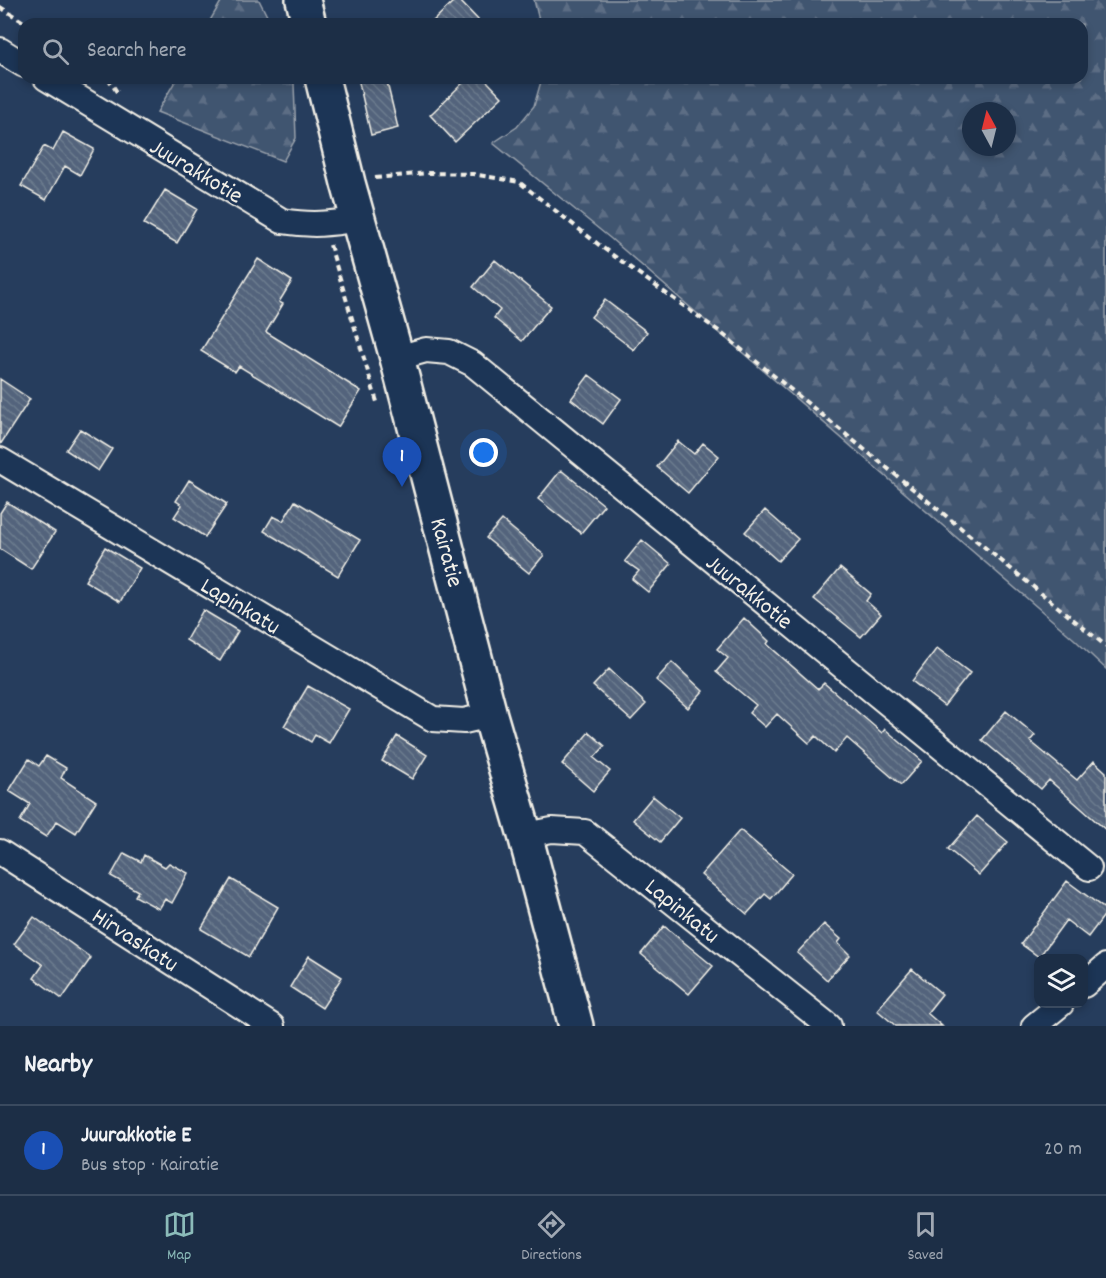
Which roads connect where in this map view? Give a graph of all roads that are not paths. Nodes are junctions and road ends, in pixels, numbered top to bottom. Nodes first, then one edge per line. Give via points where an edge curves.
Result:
1 (303, 0) edge
2 (308, 18) edge
3 (0, 50) edge
4 (18, 61) edge
5 (56, 84) edge
6 (323, 84) edge
7 (359, 219) junction
8 (398, 358) junction
9 (0, 460) edge
10 (490, 715) junction
11 (525, 835) junction
12 (0, 852) edge
13 (1089, 868) dead end
14 (1106, 966) edge
15 (1088, 981) edge
16 (1056, 1008) edge
17 (272, 1026) edge
18 (576, 1026) edge
19 (829, 1026) edge
20 (1034, 1026) edge

1 - 2 main road
3 - 4 street
5 - 7 street, Juurakkotie via 282,221 324,225
6 - 7 main road, Kairatie
7 - 8 main road, Kairatie
8 - 10 main road, Kairatie
8 - 13 street, Juurakkotie via 426,350 449,352 473,364
9 - 10 street, Lapinkatu via 433,719 464,721
10 - 11 main road, Kairatie
11 - 18 main road, Kairatie
11 - 19 street, Lapinkatu via 552,830 585,831
12 - 17 street, Hirvaskatu
14 - 15 street
16 - 20 street

